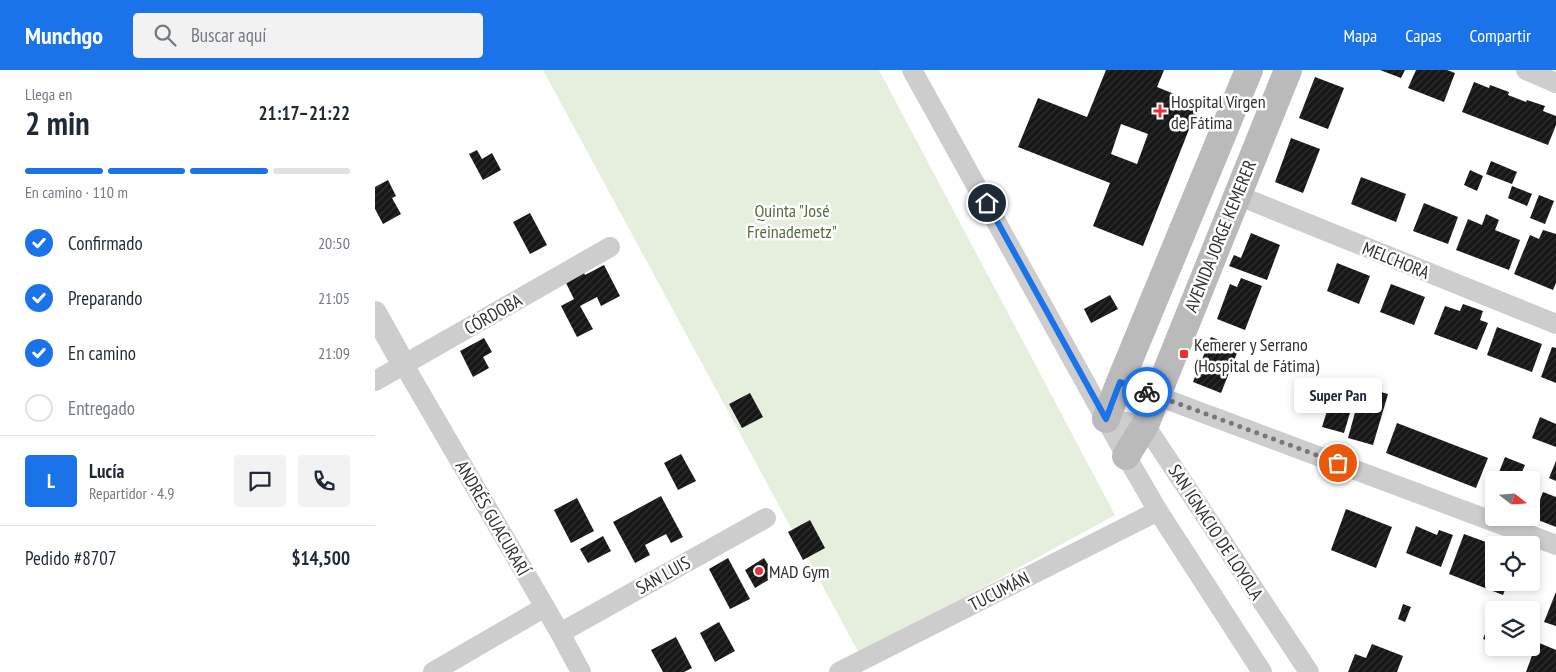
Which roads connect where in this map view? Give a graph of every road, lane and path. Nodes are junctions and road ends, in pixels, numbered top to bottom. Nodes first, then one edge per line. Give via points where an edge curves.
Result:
1 (912, 70) edge
2 (1249, 70) edge
3 (1288, 70) edge
4 (1526, 70) edge
5 (1556, 83) edge
6 (1237, 195) junction
7 (610, 247) dead end
8 (375, 313) edge
9 (1556, 324) edge
10 (404, 365) junction
11 (375, 381) edge
12 (1120, 382) junction
13 (1156, 395) junction
14 (1106, 419) junction
15 (1145, 424) junction
16 (1126, 456) junction
17 (1159, 511) junction
18 (766, 518) dead end
19 (1556, 545) edge
20 (545, 607) junction
21 (560, 633) junction
22 (433, 672) edge
23 (581, 672) edge
24 (839, 672) edge
25 (1262, 672) edge
26 (1309, 672) edge

1 - 14 street, SAN IGNACIO DE LOYOLA
2 - 12 main road, AVENIDA JORGE KEMERER
3 - 6 main road, AVENIDA JORGE KEMERER
4 - 5 street
6 - 9 street, MELCHORA
6 - 13 main road, AVENIDA JORGE KEMERER
7 - 10 street, CÓRDOBA
8 - 10 street
10 - 11 street, CÓRDOBA
10 - 20 street, ANDRÉS GUACURARÍ
12 - 13 street
12 - 14 main road, AVENIDA JORGE KEMERER
13 - 15 main road, AVENIDA JORGE KEMERER
13 - 19 street
14 - 15 street
14 - 16 street, SAN IGNACIO DE LOYOLA
15 - 16 main road, AVENIDA JORGE KEMERER
15 - 26 street, SAN IGNACIO DE LOYOLA
16 - 17 street, SAN IGNACIO DE LOYOLA
17 - 24 street, TUCUMÁN
17 - 25 street, SAN IGNACIO DE LOYOLA
18 - 21 street, SAN LUIS
20 - 21 street, ANDRÉS GUACURARÍ
20 - 22 street
21 - 23 street, ANDRÉS GUACURARÍ

